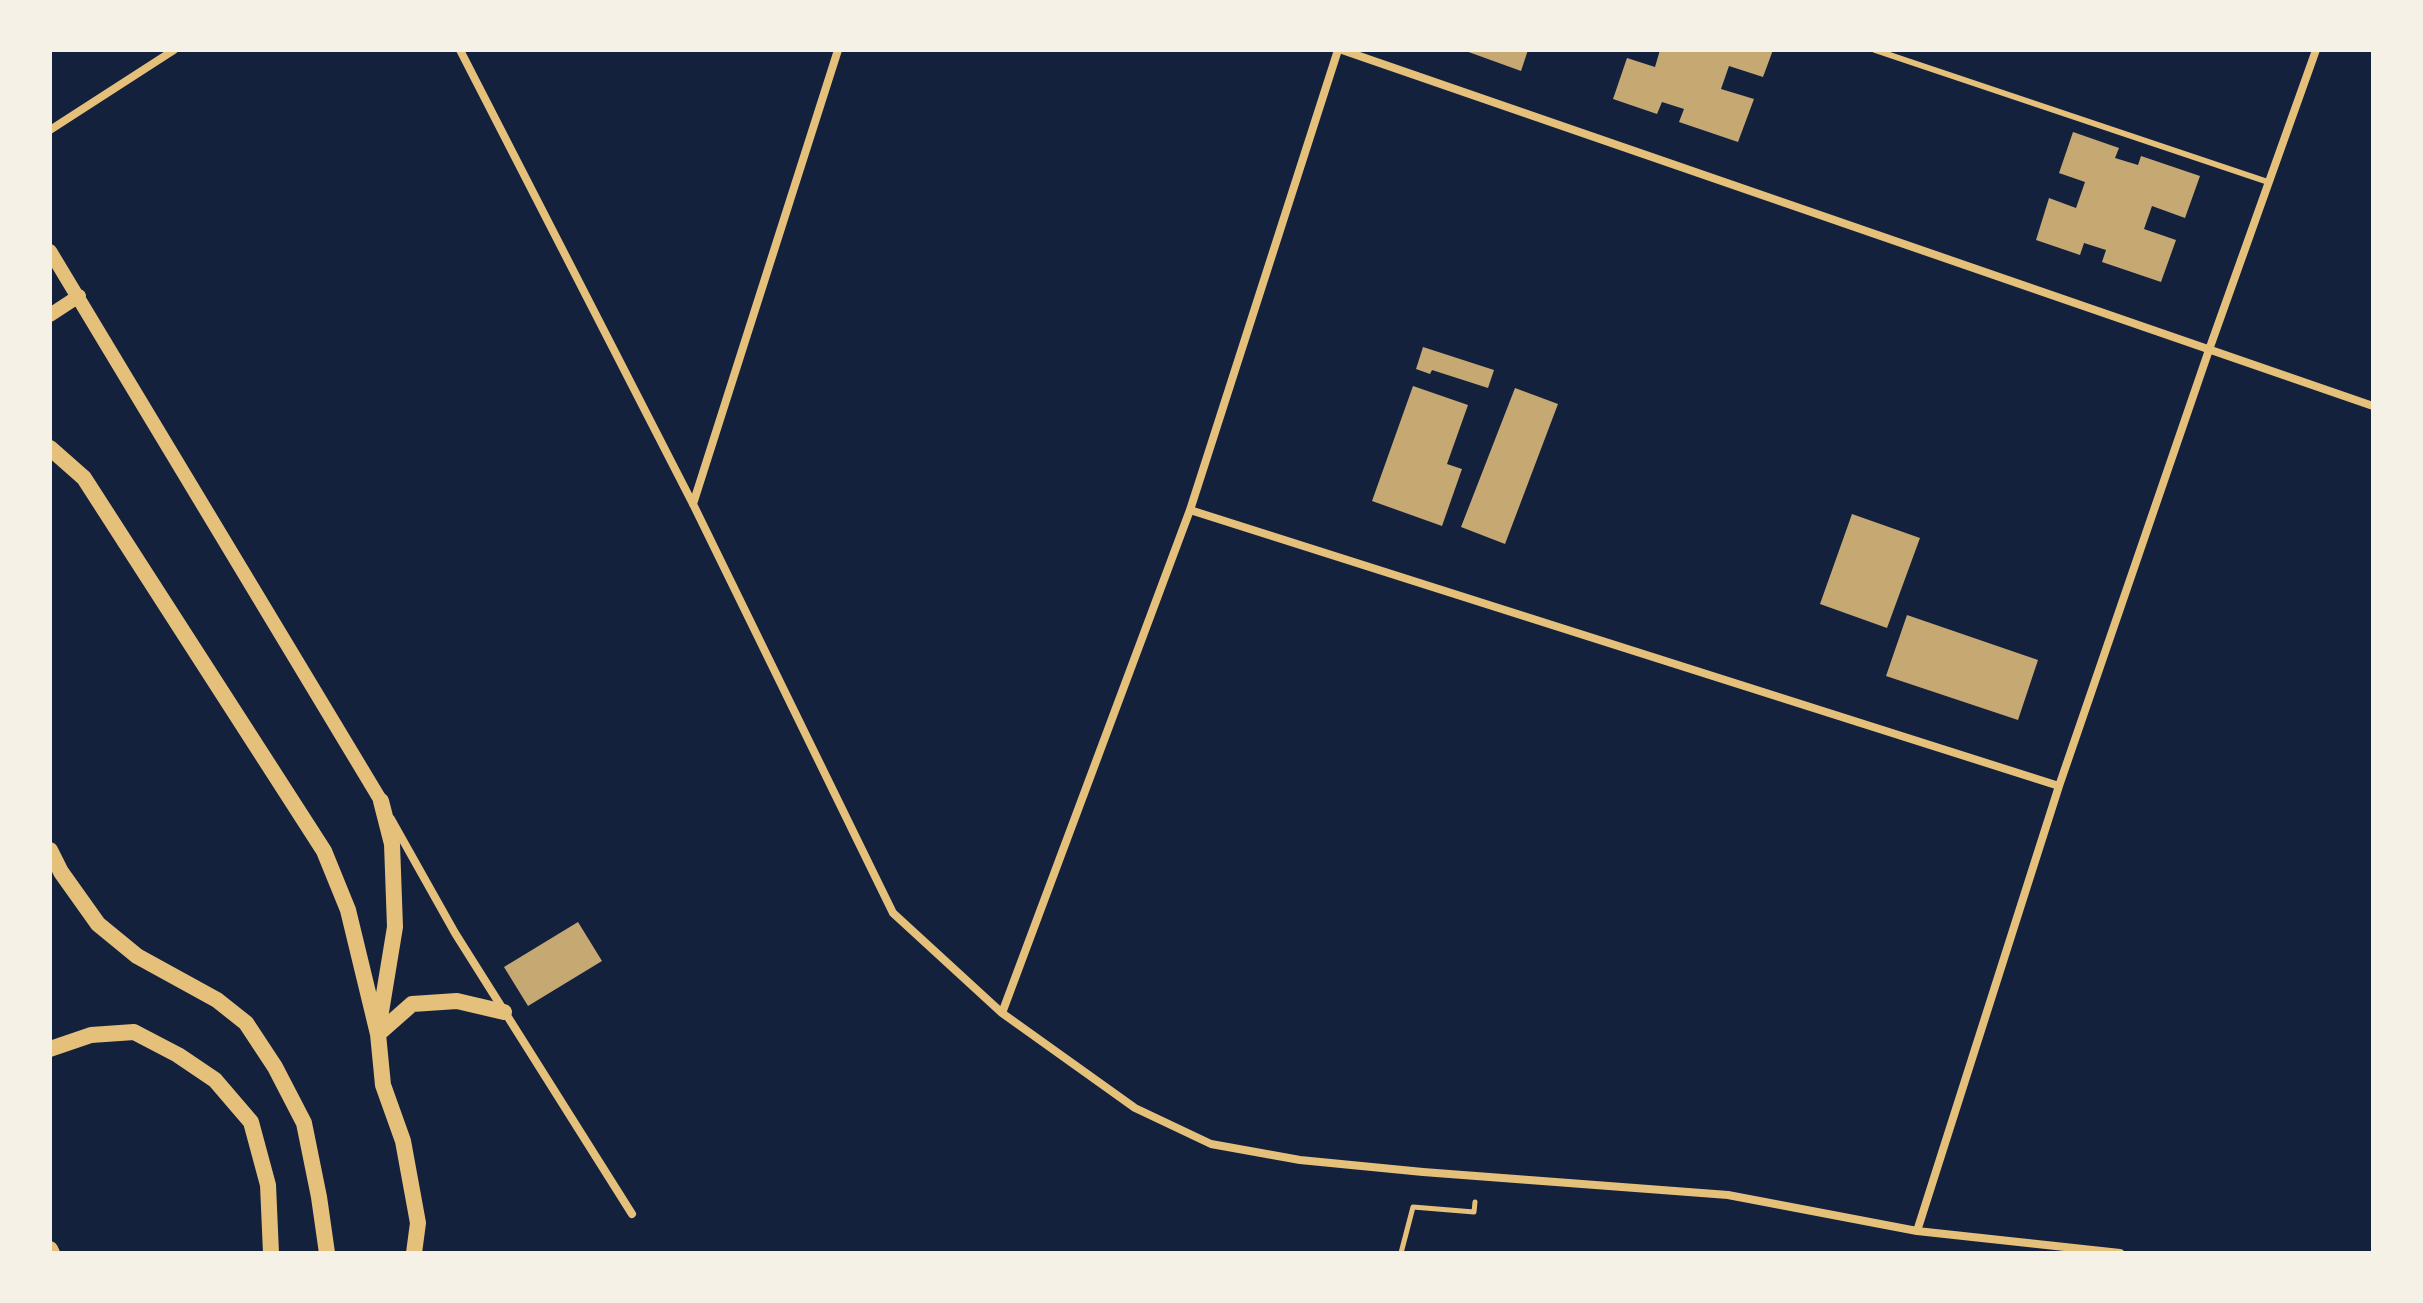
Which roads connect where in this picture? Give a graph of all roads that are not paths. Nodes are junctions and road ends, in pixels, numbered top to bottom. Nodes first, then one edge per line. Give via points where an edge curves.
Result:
1 (174, 50) edge
2 (460, 50) edge
3 (838, 50) edge
4 (1340, 50) edge
5 (1875, 50) edge
6 (2316, 50) edge
7 (50, 130) edge
8 (2268, 182) junction
9 (50, 251) edge
10 (79, 296) junction
11 (50, 315) edge
12 (2210, 347) junction
13 (2373, 406) edge
14 (50, 448) edge
15 (693, 504) junction
16 (1190, 510) junction
17 (2059, 786) junction
18 (381, 801) junction
19 (50, 850) edge
20 (504, 1012) junction
21 (1002, 1013) junction
22 (378, 1034) junction
23 (50, 1049) edge
24 (632, 1214) dead end
25 (1917, 1231) junction
26 (271, 1253) edge
27 (327, 1253) edge
28 (414, 1253) edge
29 (2120, 1253) edge

1 - 7 street
2 - 15 street
3 - 15 street
4 - 12 street
4 - 16 street
5 - 8 lane
6 - 8 street
8 - 12 street
9 - 10 street
10 - 11 street
10 - 18 street
12 - 13 street
12 - 17 street
14 - 22 main road via 84,478 324,851 348,910
15 - 21 street via 893,913
16 - 17 street
16 - 21 street
17 - 25 street
18 - 20 street
18 - 22 main road via 392,844 395,927
19 - 27 main road via 98,924 137,956 217,1000 246,1023 304,1123
20 - 22 main road via 457,1001 412,1004
20 - 24 street
21 - 25 street via 1135,1108 1211,1144 1315,1162 1728,1195
22 - 28 main road via 383,1085 403,1141 418,1223
23 - 26 main road via 91,1035 134,1032 215,1080 251,1122 268,1185
25 - 29 street

